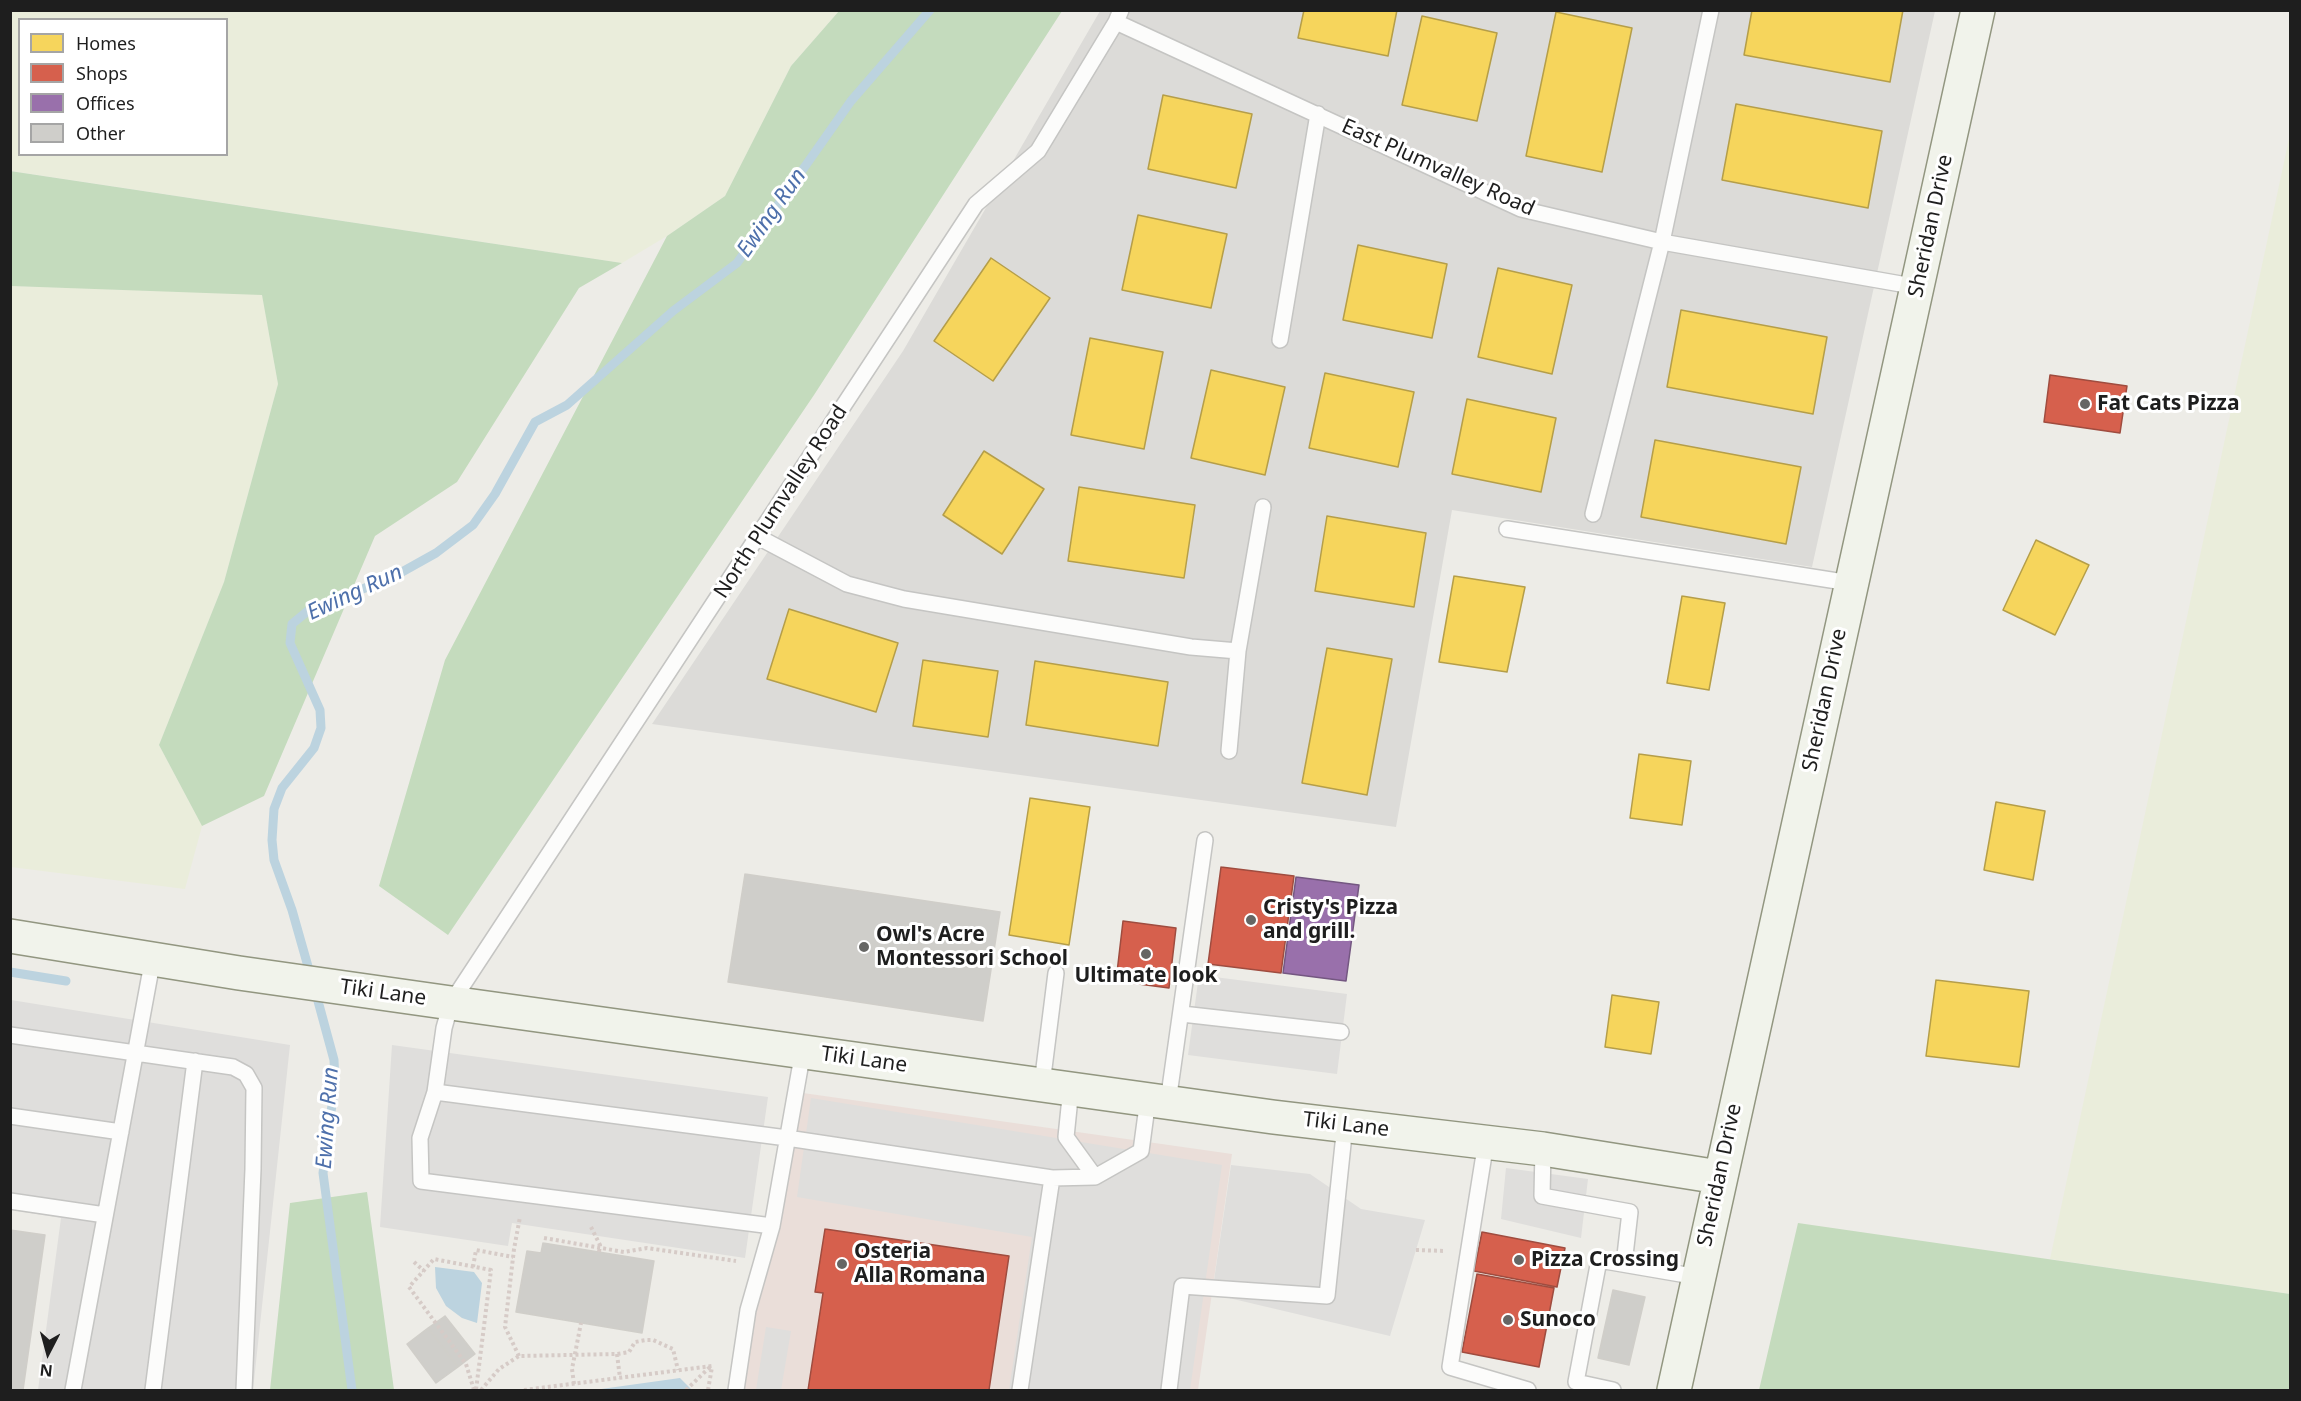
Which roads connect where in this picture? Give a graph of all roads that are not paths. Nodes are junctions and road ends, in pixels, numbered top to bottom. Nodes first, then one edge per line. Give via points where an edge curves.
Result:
1 (1711, 10) edge
2 (1978, 10) edge
3 (1119, 16) edge
4 (1318, 114) junction
5 (1662, 242) junction
6 (1918, 288) junction
7 (1280, 340) dead end
8 (1263, 507) dead end
9 (1593, 514) dead end
10 (1507, 529) dead end
11 (758, 537) junction
12 (1851, 583) junction
13 (1238, 651) junction
14 (1229, 751) dead end
15 (1205, 840) dead end
16 (10, 936) edge
17 (153, 958) junction
18 (1056, 973) dead end
19 (451, 1003) junction
20 (1182, 1014) junction
21 (1341, 1032) dead end
22 (10, 1035) edge
23 (803, 1051) junction
24 (135, 1052) junction
25 (195, 1061) junction
26 (1057, 1086) junction
27 (435, 1092) junction
28 (1158, 1101) junction
29 (10, 1116) edge
30 (1345, 1125) junction
31 (121, 1132) junction
32 (787, 1138) junction
33 (1486, 1142) junction
34 (1543, 1149) junction
35 (1095, 1177) junction
36 (1719, 1177) junction
37 (1052, 1178) junction
38 (10, 1201) edge
39 (105, 1215) junction
40 (771, 1226) junction
41 (1624, 1264) junction
42 (1698, 1277) junction
43 (1575, 1386) edge
44 (73, 1390) edge
45 (153, 1390) edge
46 (244, 1390) edge
47 (736, 1390) edge
48 (1020, 1390) edge
49 (1169, 1390) edge
50 (1528, 1390) edge
51 (1613, 1390) edge
52 (1674, 1390) edge

1 - 5 lane
2 - 6 street, Sheridan Drive
3 - 4 lane, East Plumvalley Road
3 - 11 lane, North Plumvalley Road via 1038,151 976,204
4 - 5 lane, East Plumvalley Road via 1521,209
4 - 7 lane
5 - 6 lane, East Plumvalley Road
5 - 9 lane
6 - 12 street, Sheridan Drive
8 - 13 lane
10 - 12 lane
11 - 13 lane via 847,584 904,599 1191,647
11 - 19 lane, North Plumvalley Road
12 - 36 street, Sheridan Drive
13 - 14 lane
15 - 20 lane
16 - 17 street, Tiki Lane
17 - 19 street, Tiki Lane
17 - 24 lane
18 - 26 lane
19 - 23 street, Tiki Lane
19 - 27 lane, North Plumvalley Road
20 - 21 lane
20 - 28 lane
22 - 24 lane
23 - 26 street, Tiki Lane
23 - 32 lane
24 - 25 lane
24 - 31 lane
25 - 45 lane
25 - 46 lane via 233,1067 246,1074 254,1088
26 - 28 street, Tiki Lane
26 - 35 lane via 1066,1137
27 - 32 lane
27 - 40 lane, North Plumvalley Road via 420,1138 421,1181
28 - 30 street, Tiki Lane
28 - 35 lane via 1141,1151
29 - 31 lane
30 - 33 street, Tiki Lane
30 - 49 lane via 1327,1296 1182,1286
31 - 39 lane
32 - 37 lane
32 - 40 lane
33 - 34 street, Tiki Lane
33 - 50 lane via 1450,1367
34 - 36 street, Tiki Lane
34 - 41 lane via 1542,1196 1630,1212
35 - 37 lane
36 - 42 street, Sheridan Drive
37 - 48 lane
38 - 39 lane
39 - 44 lane
40 - 47 lane via 748,1310
41 - 42 lane
41 - 43 lane via 1599,1260
42 - 52 street, Sheridan Drive
43 - 51 lane

